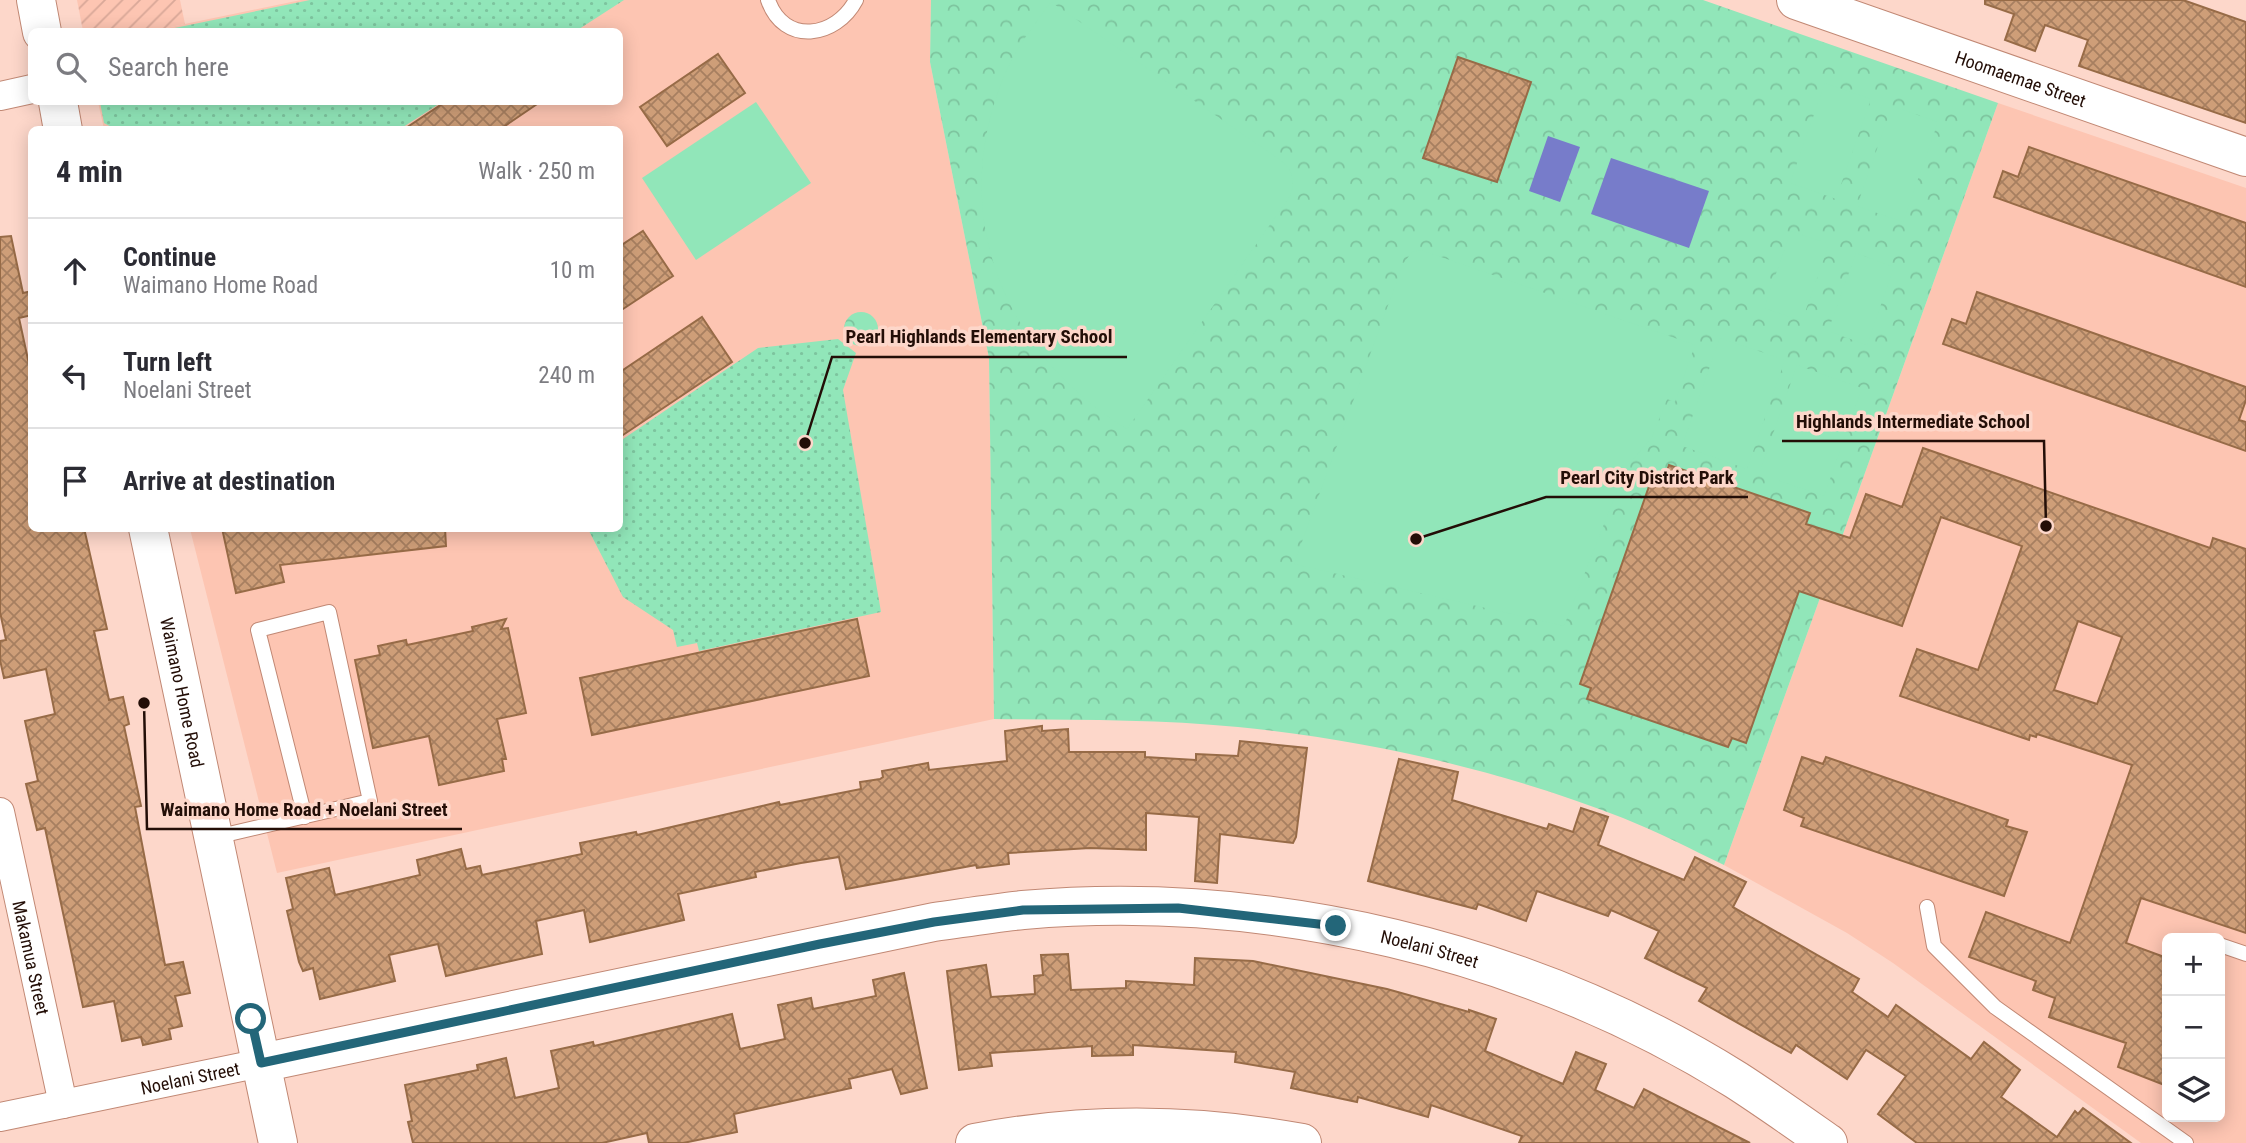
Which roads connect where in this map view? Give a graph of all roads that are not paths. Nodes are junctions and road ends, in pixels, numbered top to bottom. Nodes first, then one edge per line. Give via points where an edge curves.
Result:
1 (36, 0) edge
2 (768, 0) edge
3 (856, 0) edge
4 (1796, 0) edge
5 (41, 28) edge
6 (28, 90) edge
7 (0, 96) edge
8 (59, 105) edge
9 (63, 126) edge
10 (2246, 157) edge
11 (149, 532) edge
12 (0, 813) edge
13 (305, 817) junction
14 (213, 838) junction
15 (1927, 907) dead end
16 (2225, 947) edge
17 (2246, 954) edge
18 (261, 1063) junction
19 (63, 1104) junction
20 (0, 1118) edge
21 (278, 1143) edge
22 (975, 1143) edge
23 (1302, 1143) edge
24 (1828, 1143) edge
25 (2186, 1143) edge

1 - 5 street
2 - 3 lane via 780,20 808,32 838,24
4 - 10 street, Hoomaemae Street
6 - 7 street
8 - 9 street
11 - 14 street, Waimano Home Road
12 - 19 street, Makamua Street
13 - 13 lane via 370,801 329,612 258,630
13 - 14 lane
14 - 18 street, Waimano Home Road
15 - 25 lane via 1934,946 1996,1007
16 - 17 lane
18 - 19 street, Noelani Street
18 - 21 street, Waimano Home Road
18 - 24 street, Noelani Street via 934,922 1023,910 1178,908 1336,926 1418,945 1520,977 1682,1049
19 - 20 street, Noelani Street
22 - 23 street via 1162,1126

